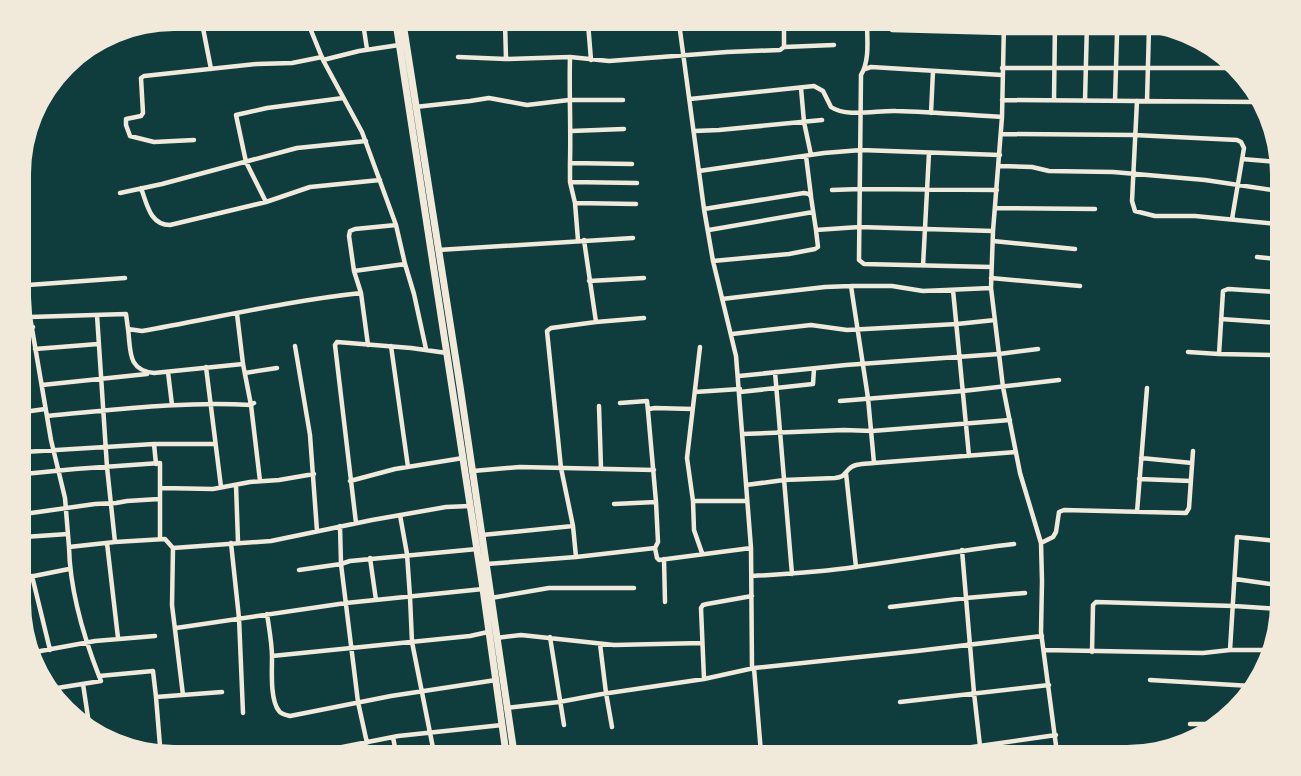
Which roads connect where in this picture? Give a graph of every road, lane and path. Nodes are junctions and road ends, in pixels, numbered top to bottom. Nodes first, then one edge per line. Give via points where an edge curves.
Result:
1 (204, 31) edge
2 (312, 31) edge
3 (364, 31) edge
4 (397, 31) edge
5 (404, 31) edge
6 (505, 31) edge
7 (589, 31) edge
8 (681, 31) edge
9 (784, 31) edge
10 (867, 31) edge
11 (952, 31) edge
12 (972, 32) joint
13 (1141, 32) edge
14 (1004, 33) junction
15 (1055, 33) junction
16 (1087, 33) junction
17 (1149, 33) edge
18 (1117, 34) junction
19 (399, 45) junction
20 (834, 45) dead end
21 (784, 47) junction
22 (367, 49) junction
23 (685, 56) junction
24 (458, 57) dead end
25 (570, 57) junction
26 (323, 59) junction
27 (506, 59) junction
28 (591, 60) junction
29 (1054, 67) junction
30 (1086, 67) junction
31 (1116, 67) junction
32 (1148, 67) junction
33 (1002, 68) junction
34 (1222, 68) edge
35 (211, 69) junction
36 (865, 69) junction
37 (933, 71) junction
38 (1002, 75) junction
39 (801, 88) junction
40 (343, 98) junction
41 (690, 99) junction
42 (569, 100) junction
43 (623, 100) dead end
44 (1002, 100) junction
45 (1054, 100) junction
46 (1085, 101) junction
47 (1115, 101) junction
48 (1137, 102) junction
49 (1147, 102) junction
50 (1250, 102) edge
51 (415, 107) junction
52 (860, 113) junction
53 (931, 113) junction
54 (1002, 117) junction
55 (822, 120) dead end
56 (804, 122) junction
57 (624, 129) dead end
58 (694, 131) junction
59 (571, 132) junction
60 (1001, 134) junction
61 (1134, 135) junction
62 (194, 140) dead end
63 (366, 142) junction
64 (861, 150) junction
65 (929, 153) junction
66 (808, 155) junction
67 (1000, 155) junction
68 (1242, 159) junction
69 (1269, 161) edge
70 (246, 162) junction
71 (570, 163) junction
72 (632, 164) dead end
73 (999, 166) junction
74 (699, 171) junction
75 (1132, 174) junction
76 (380, 180) junction
77 (570, 182) junction
78 (637, 183) dead end
79 (1238, 184) junction
80 (141, 188) junction
81 (860, 189) junction
82 (1269, 189) edge
83 (832, 190) dead end
84 (927, 190) junction
85 (997, 190) junction
86 (120, 192) dead end
87 (811, 197) junction
88 (266, 202) junction
89 (575, 203) junction
90 (636, 204) dead end
91 (996, 208) junction
92 (704, 209) junction
93 (1095, 209) dead end
94 (813, 212) junction
95 (1232, 219) junction
96 (1269, 223) edge
97 (396, 225) junction
98 (859, 227) junction
99 (924, 229) junction
100 (709, 230) junction
101 (816, 230) junction
102 (993, 231) junction
103 (633, 238) dead end
104 (578, 240) junction
105 (584, 240) junction
106 (993, 241) junction
107 (1075, 249) dead end
108 (438, 250) junction
109 (1257, 257) dead end
110 (1269, 258) edge
111 (713, 261) junction
112 (405, 264) junction
113 (923, 266) junction
114 (991, 267) junction
115 (354, 271) junction
116 (125, 278) dead end
117 (644, 278) dead end
118 (991, 278) junction
119 (589, 281) junction
120 (31, 285) edge
121 (851, 286) junction
122 (1080, 286) dead end
123 (991, 288) junction
124 (954, 290) junction
125 (1269, 291) edge
126 (361, 293) junction
127 (722, 299) junction
128 (237, 314) junction
129 (97, 315) junction
130 (31, 317) edge
131 (644, 318) dead end
132 (1221, 319) junction
133 (31, 320) edge
134 (995, 320) junction
135 (596, 322) junction
136 (1269, 323) edge
137 (957, 324) junction
138 (33, 327) joint
139 (128, 329) junction
140 (858, 330) junction
141 (732, 334) junction
142 (98, 344) junction
143 (368, 345) junction
144 (295, 346) dead end
145 (391, 346) junction
146 (700, 347) dead end
147 (36, 349) junction
148 (426, 349) junction
149 (1038, 349) dead end
150 (1188, 352) dead end
151 (447, 353) junction
152 (999, 354) junction
153 (1219, 354) junction
154 (1269, 355) edge
155 (961, 357) junction
156 (243, 364) junction
157 (862, 364) junction
158 (206, 367) junction
159 (277, 368) dead end
160 (814, 369) junction
161 (168, 372) junction
162 (245, 372) junction
163 (775, 372) junction
164 (154, 373) junction
165 (739, 376) junction
166 (101, 379) junction
167 (1059, 380) dead end
168 (42, 385) junction
169 (1003, 387) junction
170 (776, 388) junction
171 (1147, 388) dead end
172 (740, 390) junction
173 (963, 391) junction
174 (695, 392) junction
175 (868, 398) junction
176 (840, 402) dead end
177 (620, 403) dead end
178 (210, 404) junction
179 (252, 404) junction
180 (172, 405) junction
181 (599, 406) dead end
182 (45, 409) junction
183 (692, 409) junction
184 (31, 411) edge
185 (103, 411) junction
186 (648, 411) junction
187 (47, 416) junction
188 (1010, 420) junction
189 (967, 423) junction
190 (781, 432) junction
191 (872, 432) junction
192 (742, 434) junction
193 (154, 444) junction
194 (215, 444) junction
195 (107, 446) junction
196 (53, 449) junction
197 (31, 451) edge
198 (1193, 451) dead end
199 (1016, 452) junction
200 (970, 456) junction
201 (463, 458) junction
202 (1140, 458) junction
203 (874, 463) junction
204 (1192, 463) junction
205 (156, 464) junction
206 (107, 467) junction
207 (408, 467) junction
208 (561, 468) junction
209 (601, 468) junction
210 (59, 470) junction
211 (654, 470) junction
212 (473, 471) junction
213 (31, 473) edge
214 (846, 473) junction
215 (314, 474) junction
216 (1139, 478) junction
217 (784, 480) junction
218 (260, 481) junction
219 (350, 481) junction
220 (1191, 481) junction
221 (236, 485) junction
222 (746, 485) junction
223 (222, 487) junction
224 (160, 488) junction
225 (159, 499) junction
226 (693, 501) junction
227 (746, 501) junction
228 (656, 502) junction
229 (111, 504) junction
230 (614, 504) dead end
231 (470, 506) junction
232 (66, 509) junction
233 (1137, 512) junction
234 (31, 513) edge
235 (400, 515) junction
236 (356, 523) junction
237 (340, 526) junction
238 (573, 526) junction
239 (317, 531) junction
240 (68, 534) junction
241 (482, 535) junction
242 (31, 537) edge
243 (160, 539) junction
244 (1269, 540) edge
245 (115, 542) junction
246 (238, 542) junction
247 (108, 543) junction
248 (231, 543) junction
249 (1041, 543) junction
250 (1014, 544) dead end
251 (68, 547) junction
252 (173, 548) junction
253 (655, 548) junction
254 (751, 548) junction
255 (477, 549) junction
256 (962, 550) junction
257 (702, 553) junction
258 (407, 554) junction
259 (576, 557) junction
260 (370, 558) junction
261 (664, 559) junction
262 (341, 564) junction
263 (486, 564) junction
264 (856, 567) junction
265 (69, 569) junction
266 (299, 570) dead end
267 (792, 574) junction
268 (32, 576) joint
269 (752, 576) junction
270 (1235, 579) junction
271 (1269, 584) edge
272 (634, 588) dead end
273 (483, 589) junction
274 (1025, 593) dead end
275 (752, 596) junction
276 (410, 597) junction
277 (491, 598) junction
278 (966, 598) junction
279 (376, 600) junction
280 (665, 602) dead end
281 (346, 603) junction
282 (1234, 606) junction
283 (890, 607) dead end
284 (1269, 608) edge
285 (267, 614) junction
286 (239, 618) junction
287 (176, 628) junction
288 (488, 632) junction
289 (155, 636) dead end
290 (1042, 636) junction
291 (550, 637) junction
292 (118, 638) junction
293 (496, 638) junction
294 (412, 642) junction
295 (86, 643) junction
296 (702, 643) junction
297 (600, 644) junction
298 (969, 645) junction
299 (352, 648) junction
300 (50, 650) junction
301 (1044, 650) junction
302 (1230, 650) junction
303 (40, 651) edge
304 (1092, 652) junction
305 (1261, 652) edge
306 (272, 656) junction
307 (753, 669) junction
308 (99, 676) junction
309 (496, 680) junction
310 (704, 680) junction
311 (1150, 680) dead end
312 (83, 684) junction
313 (1049, 685) junction
314 (1242, 686) edge
315 (60, 688) edge
316 (422, 691) junction
317 (222, 692) dead end
318 (606, 693) junction
319 (974, 693) junction
320 (183, 695) junction
321 (156, 697) junction
322 (358, 702) junction
323 (559, 702) junction
324 (900, 702) dead end
325 (504, 709) junction
326 (243, 713) dead end
327 (88, 715) edge
328 (502, 724) junction
329 (1190, 724) dead end
330 (1201, 724) edge
331 (564, 725) dead end
332 (612, 727) dead end
333 (430, 732) junction
334 (1056, 735) junction
335 (393, 737) junction
336 (367, 742) junction
337 (161, 744) edge
338 (358, 744) joint
339 (760, 744) edge
340 (980, 744) edge
341 (993, 744) edge
342 (1057, 744) edge
343 (355, 745) edge
344 (394, 745) edge
345 (432, 745) edge
346 (505, 745) edge
347 (512, 745) edge

1 - 35 street
2 - 26 street
3 - 22 street
4 - 19 main road
5 - 51 main road
6 - 27 street
7 - 28 street
8 - 23 street
9 - 21 street
10 - 36 street
11 - 12 street
12 - 14 street
13 - 18 street
14 - 15 street
14 - 33 street
15 - 16 street
15 - 29 street
16 - 18 street
16 - 30 street
17 - 32 street
18 - 31 street
19 - 22 street
19 - 151 main road
20 - 21 street
21 - 23 street via 780,50
22 - 26 street
23 - 28 street
23 - 41 street
24 - 27 street
25 - 27 street
25 - 28 street
25 - 42 street
26 - 35 street
26 - 40 street
29 - 30 street
29 - 33 street
29 - 45 street
30 - 31 street
30 - 46 street
31 - 32 street
31 - 47 street
32 - 34 street
32 - 49 street
33 - 38 street
35 - 62 street via 144,76 141,78 143,113 126,119 130,136 154,142
36 - 37 street
36 - 52 street via 861,75
37 - 38 street
37 - 53 street
38 - 44 street
39 - 41 street
39 - 52 street via 819,88 831,107
39 - 56 street
40 - 63 street
40 - 70 street via 236,115
41 - 58 street
42 - 43 street
42 - 51 street via 527,105 489,98
42 - 59 street
44 - 45 street
44 - 54 street
45 - 46 street
46 - 47 street
47 - 48 street
48 - 49 street
48 - 61 street
49 - 50 street
51 - 108 main road
52 - 53 street
52 - 64 street
53 - 54 street
54 - 60 street
55 - 56 street
56 - 58 street
56 - 66 street
57 - 59 street
58 - 74 street
59 - 71 street
60 - 61 street
60 - 67 street
61 - 68 street via 1238,140 1244,145
61 - 75 street
63 - 70 street via 297,148
63 - 76 street
64 - 65 street
64 - 66 street
64 - 81 street
65 - 67 street
65 - 84 street
66 - 74 street
66 - 87 street
67 - 73 street
68 - 69 street
68 - 79 street
70 - 80 street
70 - 88 street
71 - 72 street
71 - 77 street
73 - 75 street
73 - 85 street
74 - 92 street
75 - 79 street
75 - 95 street via 1133,207 1140,213
76 - 88 street via 310,187
76 - 97 street
77 - 78 street
77 - 89 street
79 - 82 street
79 - 95 street
80 - 86 street
80 - 88 street via 150,214 162,226
81 - 83 street
81 - 84 street
81 - 98 street
84 - 85 street
84 - 99 street
85 - 91 street
87 - 92 street via 804,193
87 - 94 street
89 - 90 street
89 - 104 street
91 - 93 street
91 - 102 street
92 - 100 street
94 - 100 street
94 - 101 street
95 - 96 street
97 - 112 street
97 - 115 street via 350,231
98 - 99 street
98 - 101 street
98 - 113 street via 860,262
99 - 102 street
99 - 113 street
100 - 111 street
101 - 111 street via 818,246 815,249
102 - 106 street
103 - 105 street
104 - 105 street
104 - 108 street
105 - 119 street
106 - 107 street
106 - 114 street
108 - 212 main road
109 - 110 street
111 - 127 street
112 - 115 street
112 - 148 street
113 - 114 street
114 - 118 street
115 - 126 street
116 - 120 street
117 - 119 street
118 - 122 street
118 - 123 street
119 - 135 street
121 - 124 street
121 - 127 street
121 - 140 street
123 - 124 street
123 - 134 street
124 - 137 street
125 - 132 street via 1225,289
126 - 128 street via 271,305
126 - 143 street
127 - 141 street
128 - 139 street via 142,331
128 - 156 street
129 - 130 street
129 - 139 street via 126,314
129 - 142 street
131 - 135 street
132 - 136 street
132 - 153 street
133 - 138 street
134 - 137 street
134 - 152 street
135 - 208 street via 551,328 547,333
137 - 140 street
137 - 155 street
138 - 147 street
139 - 164 street via 136,367
140 - 141 street via 811,325
140 - 157 street
141 - 165 street
142 - 147 street
142 - 166 street
143 - 145 street
143 - 219 street via 337,342 335,345
144 - 215 street
145 - 148 street
145 - 207 street
146 - 174 street
147 - 168 street
148 - 151 street
149 - 152 street
150 - 153 street
151 - 201 main road
152 - 155 street
152 - 169 street
153 - 154 street
155 - 157 street
155 - 173 street
156 - 158 street
156 - 162 street
157 - 160 street
157 - 175 street
158 - 161 street
158 - 178 street
159 - 162 street
160 - 163 street
160 - 170 street via 813,384
161 - 164 street
161 - 180 street
162 - 179 street
163 - 165 street
163 - 170 street
164 - 166 street
165 - 172 street
166 - 168 street
166 - 185 street
167 - 169 street
168 - 182 street
169 - 173 street
169 - 188 street
170 - 172 street
170 - 190 street
171 - 202 street
172 - 174 street
172 - 192 street
173 - 175 street
173 - 189 street
174 - 183 street
175 - 176 street
175 - 191 street
177 - 186 street via 647,402
178 - 179 street
178 - 180 street
178 - 194 street
179 - 218 street
180 - 185 street
181 - 209 street
182 - 184 street
182 - 187 street
183 - 186 street via 654,408
183 - 226 street via 687,458
185 - 187 street
185 - 195 street
186 - 211 street
187 - 196 street
188 - 189 street
188 - 199 street
189 - 191 street
189 - 200 street
190 - 191 street
190 - 192 street
190 - 217 street
191 - 203 street
192 - 222 street
193 - 194 street
193 - 195 street
193 - 205 street
194 - 223 street
195 - 196 street
195 - 206 street
196 - 197 street
196 - 210 street
198 - 204 street
199 - 200 street
199 - 249 street
200 - 203 street
201 - 207 street
201 - 231 main road
202 - 204 street
202 - 216 street
203 - 214 street via 857,465
204 - 220 street
205 - 206 street
205 - 224 street via 160,464
206 - 210 street
206 - 229 street
207 - 219 street
208 - 209 street
208 - 212 street
208 - 238 street
209 - 211 street
210 - 213 street
210 - 232 street
211 - 228 street
212 - 241 main road
214 - 217 street via 835,478
214 - 264 street
215 - 218 street
215 - 239 street
216 - 220 street
216 - 233 street
217 - 222 street
217 - 267 street
218 - 221 street
219 - 236 street
220 - 233 street via 1186,513
221 - 223 street
221 - 246 street
222 - 227 street
223 - 224 street
224 - 225 street
225 - 229 street
225 - 243 street
226 - 227 street
226 - 257 street via 694,530
227 - 254 street
228 - 230 street
228 - 253 street via 658,542
229 - 232 street
229 - 245 street
231 - 235 street
231 - 255 main road
232 - 234 street
232 - 240 street
233 - 249 street via 1060,511 1055,536
235 - 236 street
235 - 258 street
236 - 237 street
237 - 239 street
237 - 262 street
238 - 241 street
238 - 259 street
239 - 246 street via 278,540
240 - 242 street
240 - 251 street
241 - 263 main road
243 - 245 street
243 - 252 street via 165,539
244 - 270 street via 1237,537
245 - 247 street
246 - 248 street
247 - 251 street
247 - 292 street
248 - 252 street
248 - 286 street
249 - 290 street
250 - 256 street
251 - 265 street
252 - 287 street via 172,605
253 - 259 street
253 - 261 street via 657,559
254 - 257 street
254 - 269 street
255 - 258 street
255 - 273 main road
256 - 264 street
256 - 278 street
257 - 261 street
258 - 260 street
258 - 276 street
259 - 263 street
260 - 262 street
260 - 279 street
261 - 280 street
262 - 266 street
262 - 281 street
263 - 277 main road
264 - 267 street
265 - 268 street
265 - 295 street
267 - 269 street
268 - 300 street
269 - 275 street
270 - 271 street
270 - 282 street
272 - 277 street via 549,588
273 - 276 street
273 - 288 main road
274 - 278 street
275 - 296 street via 703,605
275 - 307 street
276 - 279 street
276 - 294 street
277 - 293 main road
278 - 283 street
278 - 298 street
279 - 281 street
281 - 285 street
281 - 299 street
282 - 284 street
282 - 302 street
282 - 304 street via 1096,602 1093,605
285 - 286 street
285 - 306 street
286 - 287 street
286 - 326 street
287 - 320 street
288 - 294 street
288 - 309 main road
289 - 292 street
290 - 298 street
290 - 301 street
291 - 293 street via 521,635
291 - 297 street
291 - 323 street
292 - 295 street
293 - 325 main road
294 - 299 street
294 - 316 street
295 - 300 street
295 - 308 street
296 - 297 street
296 - 310 street
297 - 318 street
298 - 307 street
298 - 319 street
299 - 306 street
299 - 322 street
300 - 303 street
301 - 304 street
301 - 313 street
302 - 304 street via 1203,653
302 - 305 street
306 - 322 street via 273,694 282,714 290,716
307 - 310 street
307 - 339 street
308 - 312 street via 101,681
308 - 321 street via 153,671
309 - 316 street
309 - 325 main road
310 - 318 street
311 - 314 street
312 - 315 street
312 - 327 street
313 - 319 street
313 - 334 street
316 - 322 street
316 - 333 street
317 - 320 street
318 - 323 street
318 - 332 street
319 - 324 street
319 - 340 street
320 - 321 street
321 - 337 street
322 - 336 street
323 - 325 street
323 - 331 street
325 - 328 main road
325 - 347 main road
328 - 333 street
328 - 346 main road
329 - 330 street
333 - 335 street
333 - 345 street
334 - 341 street
334 - 342 street
335 - 336 street
335 - 344 street
336 - 338 street
338 - 343 street

